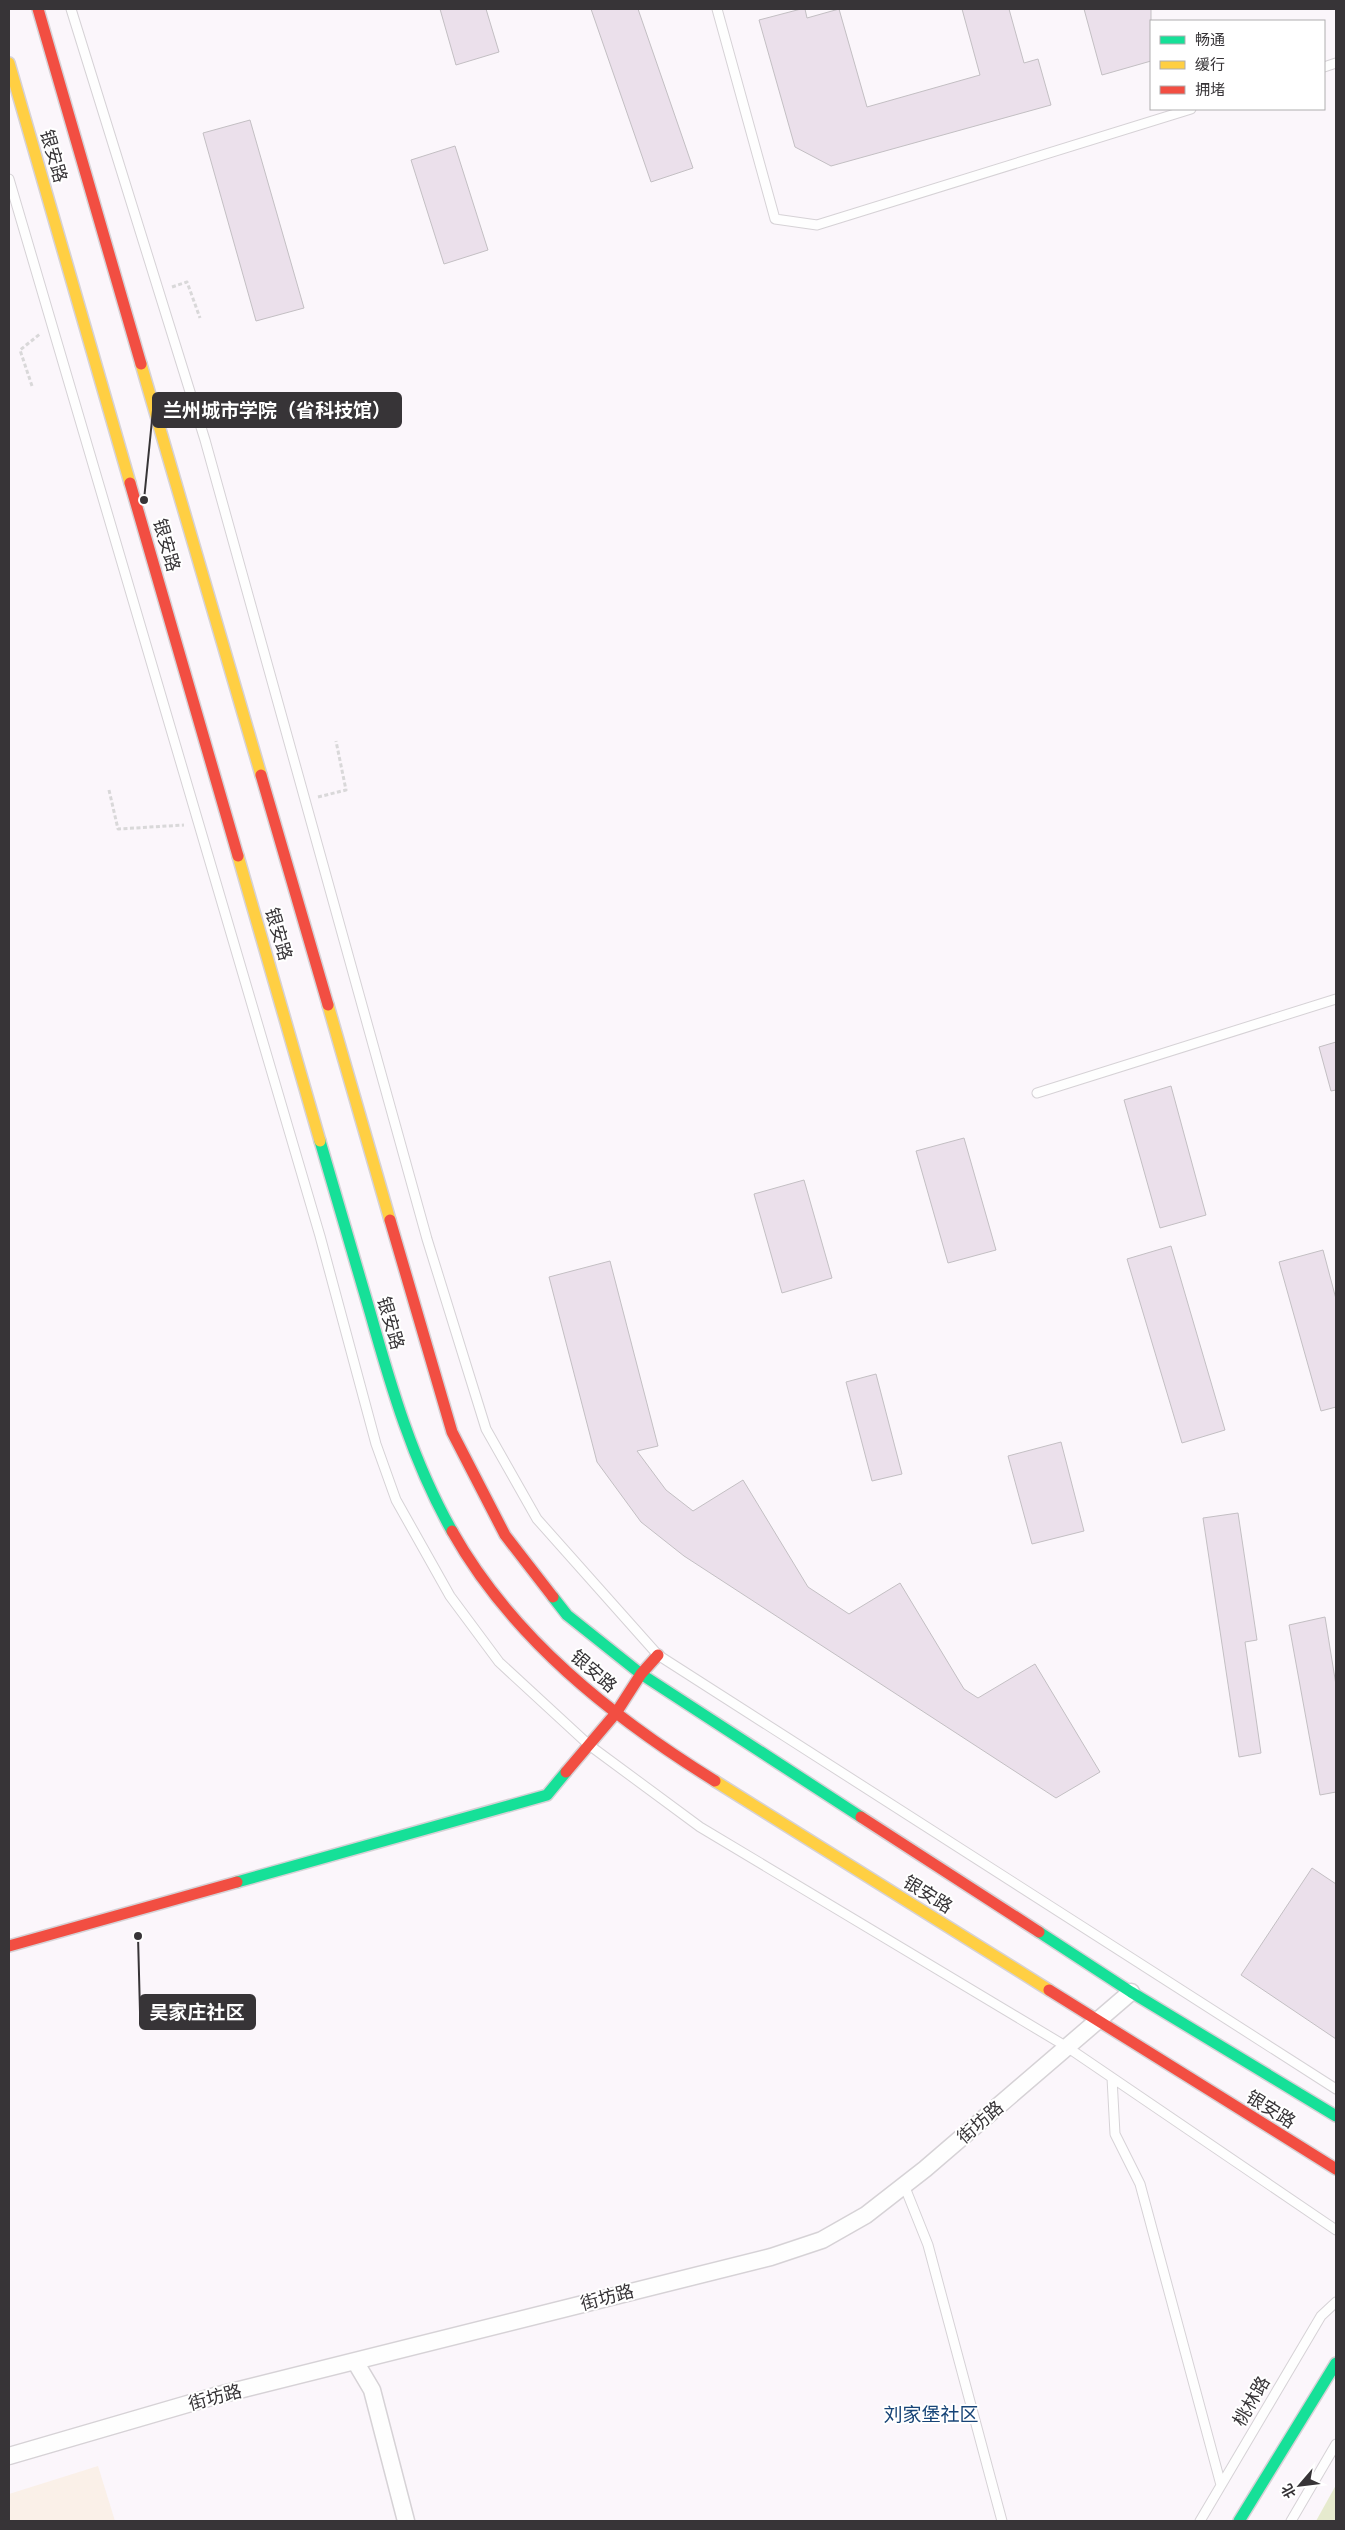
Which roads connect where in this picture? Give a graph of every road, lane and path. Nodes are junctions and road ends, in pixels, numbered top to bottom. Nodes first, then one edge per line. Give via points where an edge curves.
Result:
1 (38, 9) edge
2 (71, 9) edge
3 (717, 9) edge
4 (9, 63) edge
5 (1188, 110) edge
6 (9, 179) edge
7 (187, 282) dead end
8 (200, 318) dead end
9 (52, 324) junction
10 (32, 386) dead end
11 (336, 741) dead end
12 (109, 790) dead end
13 (305, 801) junction
14 (199, 824) junction
15 (1336, 999) edge
16 (1037, 1093) dead end
17 (658, 1655) junction
18 (641, 1674) junction
19 (616, 1713) junction
20 (589, 1745) junction
21 (9, 1946) edge
22 (1131, 1992) junction
23 (1097, 2021) junction
24 (1066, 2047) junction
25 (1112, 2078) junction
26 (1336, 2089) edge
27 (1336, 2116) edge
28 (1336, 2169) edge
29 (904, 2185) junction
30 (1336, 2230) edge
31 (1336, 2302) edge
32 (356, 2363) junction
33 (1336, 2363) edge
34 (1336, 2444) edge
35 (9, 2456) edge
36 (1221, 2485) junction
37 (406, 2521) edge
38 (1002, 2521) edge
39 (1200, 2521) edge
40 (1239, 2521) edge
41 (1291, 2521) edge

1 - 18 main road, 银安路 via 452,1432 505,1535 567,1615
2 - 13 lane via 205,440
3 - 5 lane via 775,219 816,225
4 - 19 main road, 银安路 via 384,1362 419,1465 458,1543 502,1605 574,1678
6 - 9 lane
7 - 8 path
9 - 10 path via 20,350
9 - 14 lane
11 - 13 path via 346,790
12 - 14 path via 118,830
13 - 17 lane via 427,1238 486,1429 537,1518
14 - 20 lane via 320,1236 376,1444 396,1500 450,1596 499,1662
15 - 16 lane
17 - 18 main road
17 - 26 lane
18 - 19 main road
18 - 22 main road, 银安路
19 - 20 main road
19 - 23 main road, 银安路 via 711,1779
20 - 21 main road via 547,1795
20 - 24 lane via 700,1827
22 - 23 street, 街坊路
22 - 27 main road, 银安路
23 - 24 street, 街坊路
23 - 28 main road, 银安路
24 - 25 lane
24 - 29 street, 街坊路
25 - 30 lane
25 - 36 lane via 1115,2134 1140,2184
29 - 32 street, 街坊路 via 866,2215 822,2240 771,2257
29 - 38 lane via 928,2245
31 - 36 lane, 桃林路 via 1321,2316
32 - 35 street, 街坊路 via 215,2396
32 - 37 street via 372,2390
33 - 40 main road
34 - 41 lane
36 - 39 lane, 桃林路

